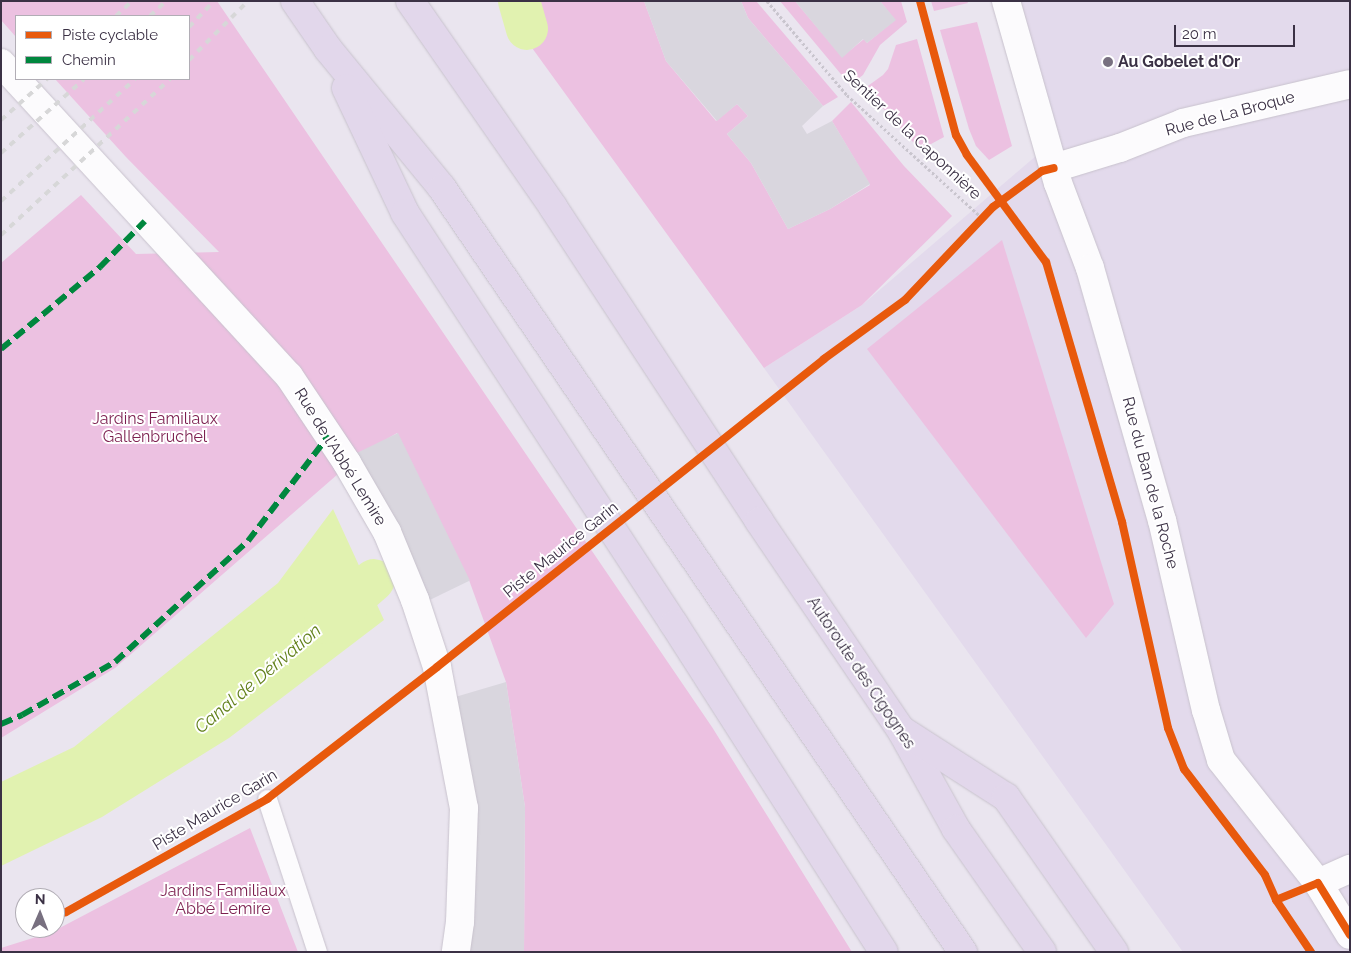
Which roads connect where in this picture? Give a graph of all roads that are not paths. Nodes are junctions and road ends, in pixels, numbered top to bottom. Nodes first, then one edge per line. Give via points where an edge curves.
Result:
1 (294, 1) edge
2 (410, 1) edge
3 (1006, 1) edge
4 (324, 43) junction
5 (1, 63) edge
6 (15, 78) edge
7 (17, 80) edge
8 (1350, 84) edge
9 (1054, 168) junction
10 (902, 730) junction
11 (267, 799) dead end
12 (1350, 869) edge
13 (1318, 883) junction
14 (1350, 935) edge
15 (317, 952) edge
16 (456, 952) edge
17 (884, 952) edge
18 (963, 952) edge
19 (1042, 952) edge
20 (1114, 952) edge

1 - 4 highway
2 - 10 highway, Autoroute des Cigognes via 553,207 759,521
3 - 9 street, Rue du Ban de la Roche
4 - 17 highway via 405,213
4 - 18 highway via 442,188
5 - 6 street, Rue de l'Abbé Lemire
7 - 16 street, Rue de l'Abbé Lemire via 289,376 348,463 387,532 415,600 437,667 464,808
8 - 9 street, Rue de La Broque via 1183,123 1120,148
9 - 13 street, Rue du Ban de la Roche via 1090,268 1162,520 1206,710 1221,760
10 - 19 highway, Autoroute des Cigognes via 956,829
10 - 20 highway via 1006,797
11 - 15 lane
12 - 13 street
13 - 14 street, Rue du Ban de la Roche

